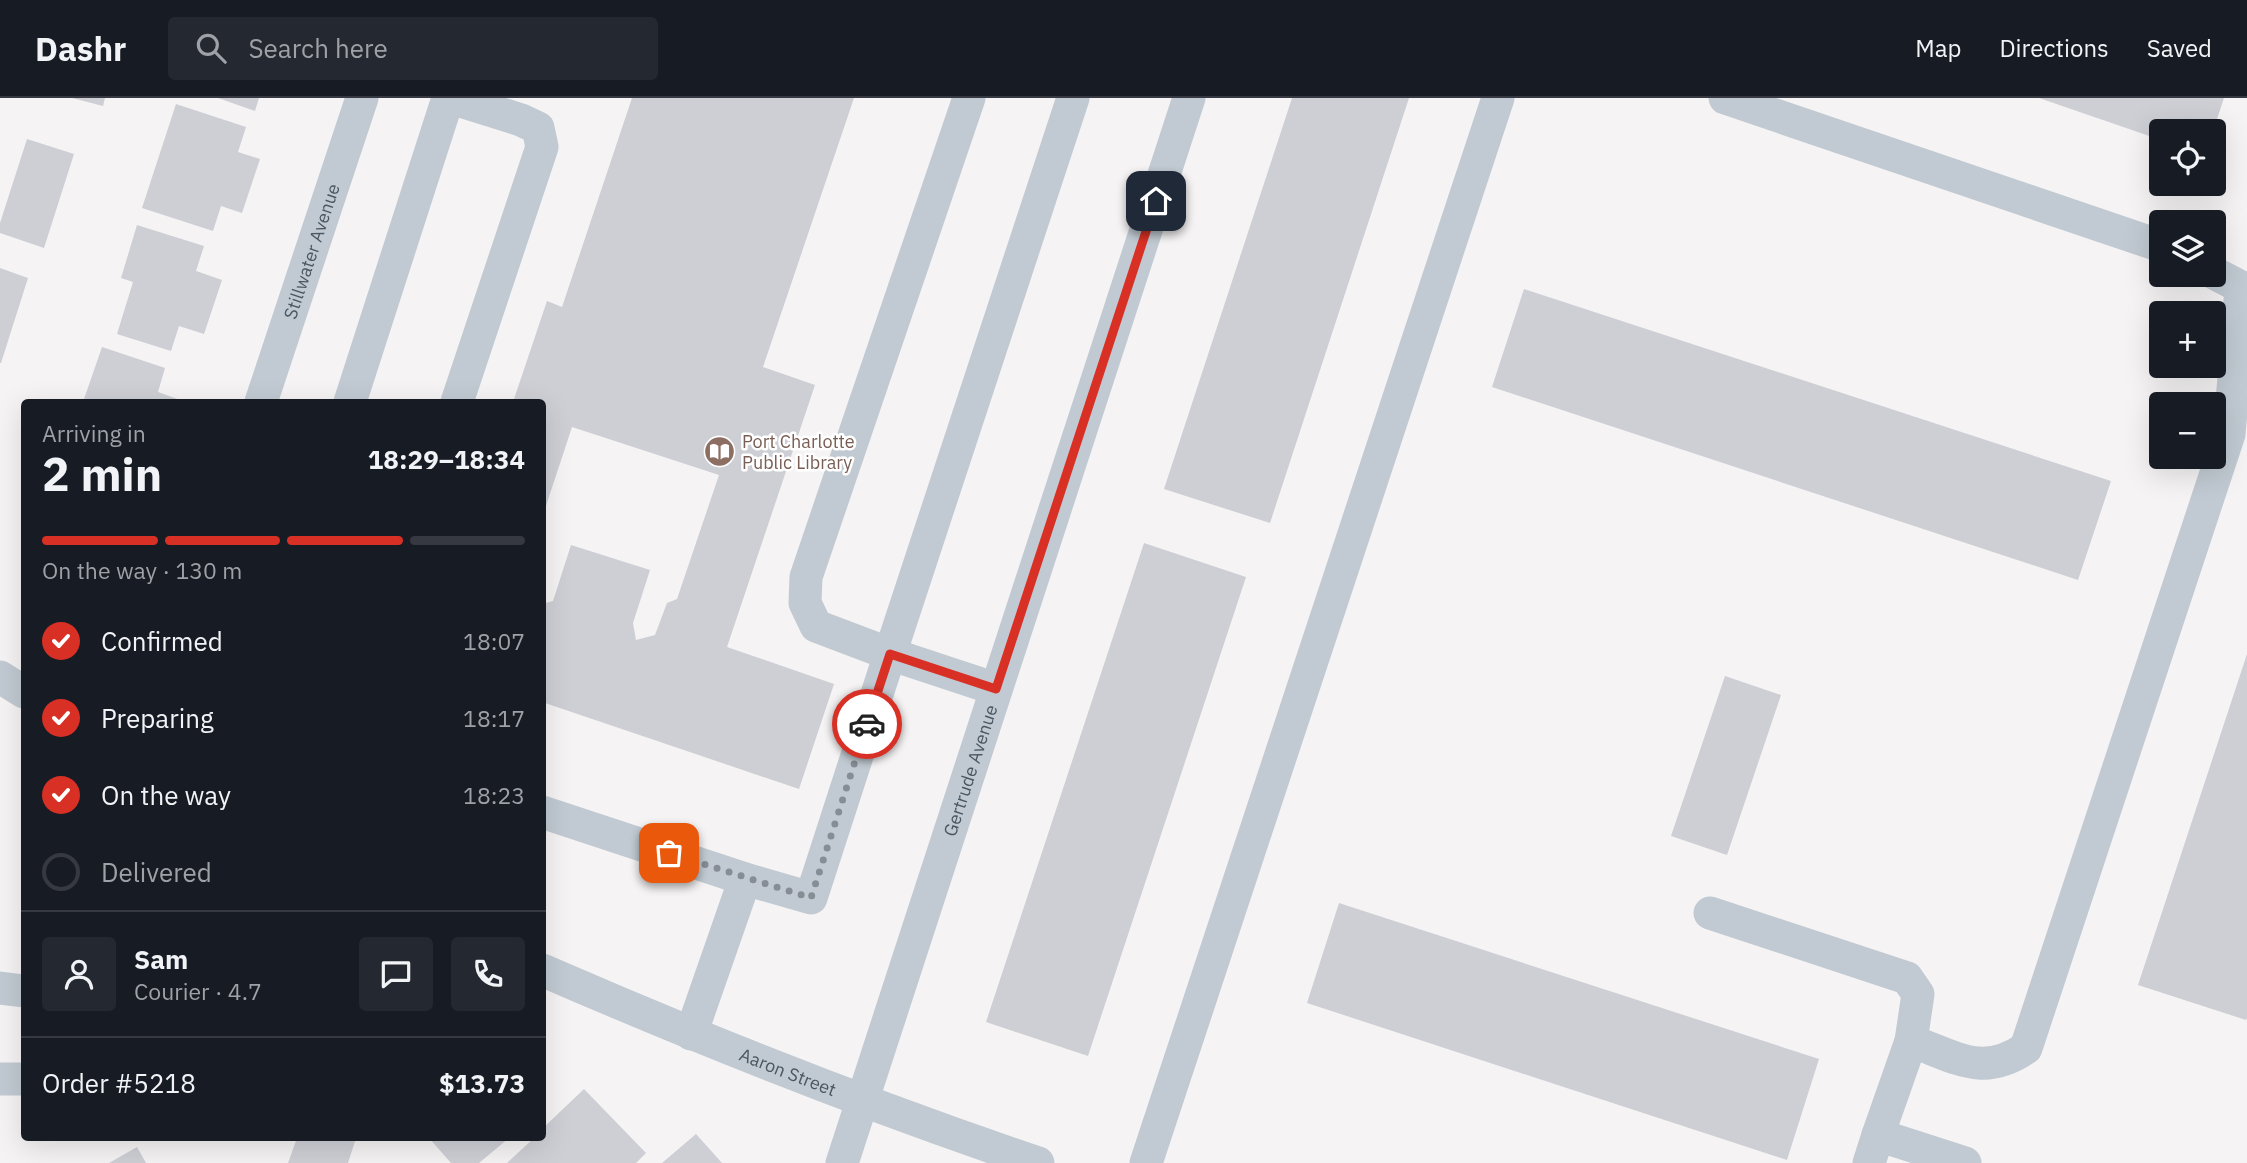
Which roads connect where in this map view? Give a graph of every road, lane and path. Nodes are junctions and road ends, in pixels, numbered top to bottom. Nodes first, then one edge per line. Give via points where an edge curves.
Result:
1 (362, 98) edge
2 (450, 98) edge
3 (969, 98) edge
4 (1073, 98) edge
5 (1189, 98) edge
6 (1498, 98) edge
7 (1725, 98) edge
8 (534, 111) edge
9 (2149, 242) edge
10 (2234, 277) edge
11 (2242, 356) edge
12 (262, 399) edge
13 (351, 399) edge
14 (458, 399) edge
15 (890, 654) junction
16 (0, 677) edge
17 (996, 689) junction
18 (21, 690) edge
19 (546, 812) edge
20 (745, 879) junction
21 (1710, 913) dead end
22 (546, 972) edge
23 (0, 988) edge
24 (21, 991) edge
25 (691, 1034) junction
26 (1911, 1041) junction
27 (0, 1079) edge
28 (21, 1079) edge
29 (862, 1101) junction
30 (1873, 1149) edge
31 (842, 1163) edge
32 (1038, 1163) edge
33 (1146, 1163) edge
34 (1965, 1163) edge

1 - 12 street, Stillwater Avenue
2 - 8 street
2 - 13 street
3 - 15 street via 806,577 805,603 816,626
4 - 15 street
5 - 17 street, Gertrude Avenue
6 - 33 street
7 - 9 street
8 - 14 street via 542,147
10 - 11 street
11 - 26 street via 2229,434 2026,1048 2007,1061 1984,1066
15 - 17 street
15 - 20 street via 811,898
16 - 18 street
17 - 29 street, Gertrude Avenue
19 - 20 street
20 - 25 street
21 - 26 street via 1907,978 1918,994
22 - 25 street, Aaron Street
23 - 24 street
25 - 29 street, Aaron Street
26 - 30 street
27 - 28 street
29 - 31 street, Gertrude Avenue
29 - 32 street, Aaron Street
30 - 34 street

